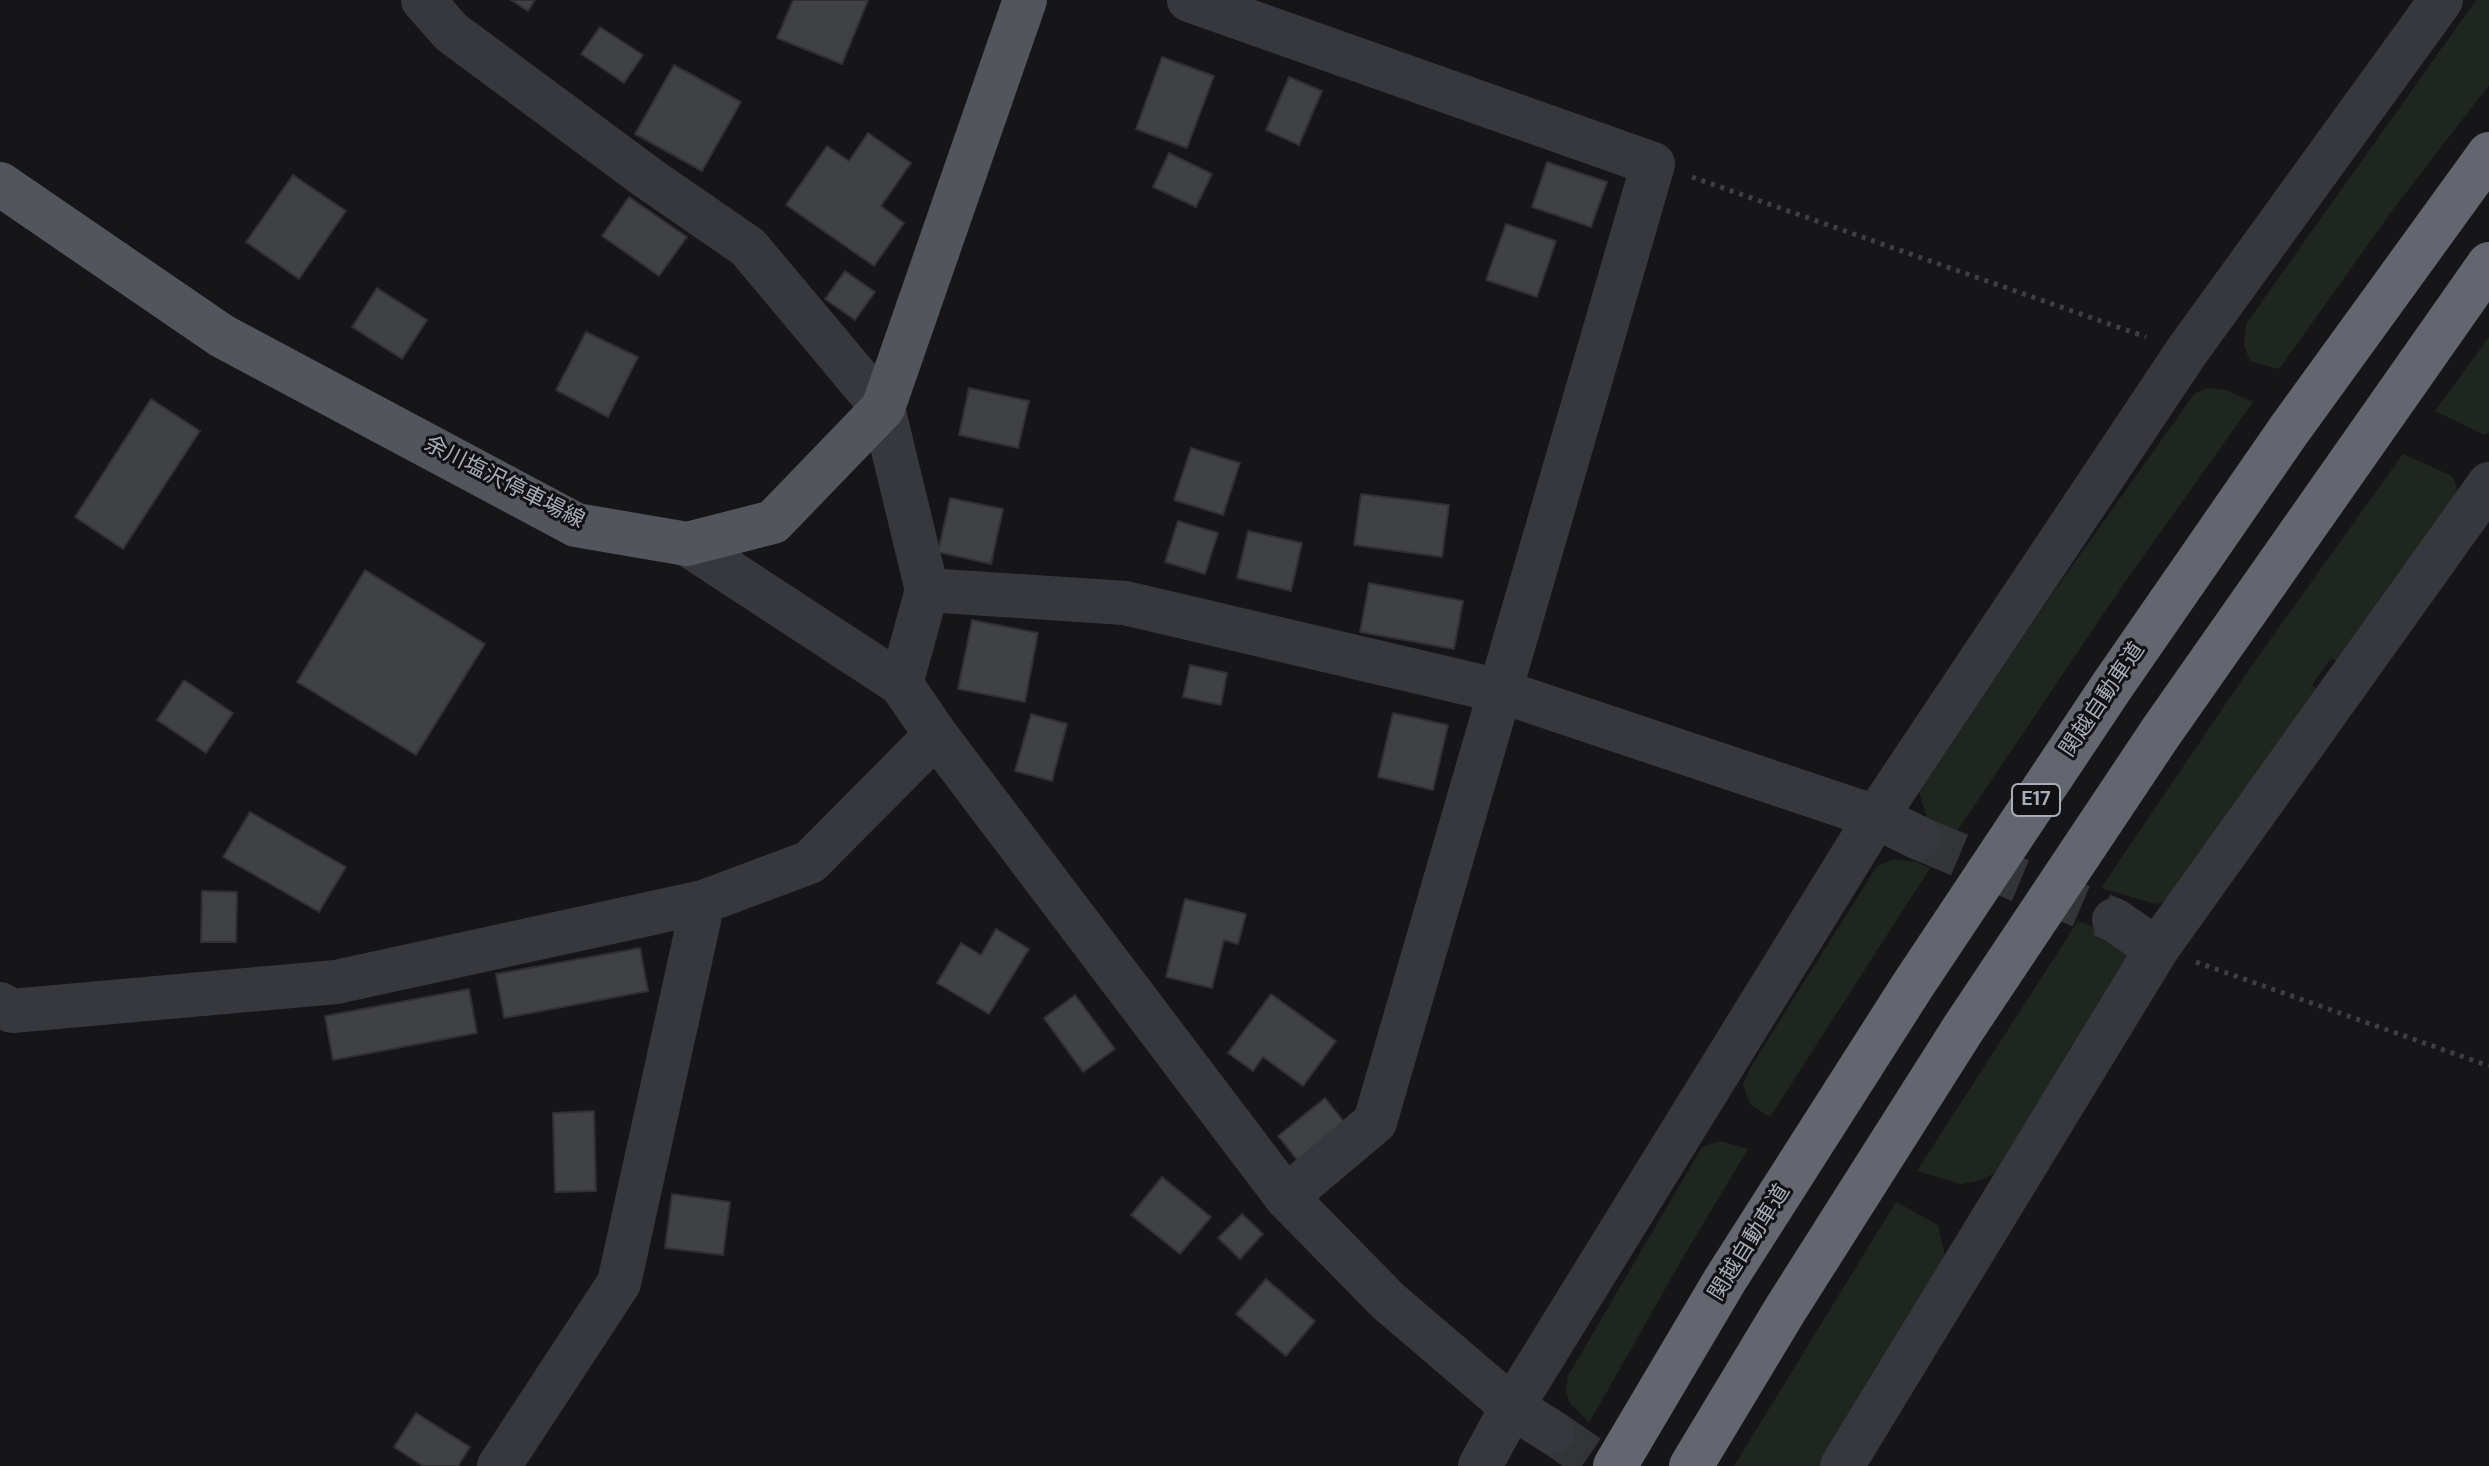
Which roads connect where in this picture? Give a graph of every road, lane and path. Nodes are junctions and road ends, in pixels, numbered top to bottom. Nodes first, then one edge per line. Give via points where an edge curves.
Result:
1 (423, 0) edge
2 (1025, 0) edge
3 (1189, 0) edge
4 (2441, 0) edge
5 (2489, 154) edge
6 (1653, 164) junction
7 (0, 184) edge
8 (2489, 264) edge
9 (2187, 351) junction
10 (883, 408) junction
11 (2489, 484) edge
12 (687, 544) junction
13 (927, 590) junction
14 (901, 684) junction
15 (1500, 691) junction
16 (936, 735) junction
17 (1876, 817) junction
18 (1919, 838) tunnel mouth
19 (703, 902) junction
20 (2114, 920) tunnel mouth
21 (2157, 949) junction
22 (0, 1004) edge
23 (2489, 1066) edge
24 (1286, 1197) junction
25 (1512, 1407) junction
26 (1552, 1432) tunnel mouth
27 (499, 1466) edge
28 (1480, 1466) edge
29 (1615, 1466) edge
30 (1691, 1466) edge
31 (1842, 1466) edge

1 - 10 street via 451,32 748,247
2 - 10 main road, 余川塩沢停車場線
3 - 6 street
4 - 9 street
5 - 29 highway, 関越自動車道 / E17 via 2112,686 1913,985
6 - 9 path
6 - 15 street
7 - 12 main road, 余川塩沢停車場線 via 222,336 576,525
8 - 30 highway via 2161,732 1972,1016
9 - 17 street
10 - 12 main road, 余川塩沢停車場線 via 773,522
10 - 13 street
11 - 21 street
12 - 14 street
13 - 14 street
13 - 15 street via 1125,603
14 - 16 street
15 - 17 street
15 - 24 street via 1375,1122
16 - 19 street via 810,862
16 - 24 street
17 - 18 street
17 - 25 street
19 - 22 street via 336,982 12,1011
19 - 27 street via 619,1283
20 - 21 street
21 - 23 path
21 - 31 street
24 - 25 street via 1388,1301
25 - 26 street
25 - 28 street

